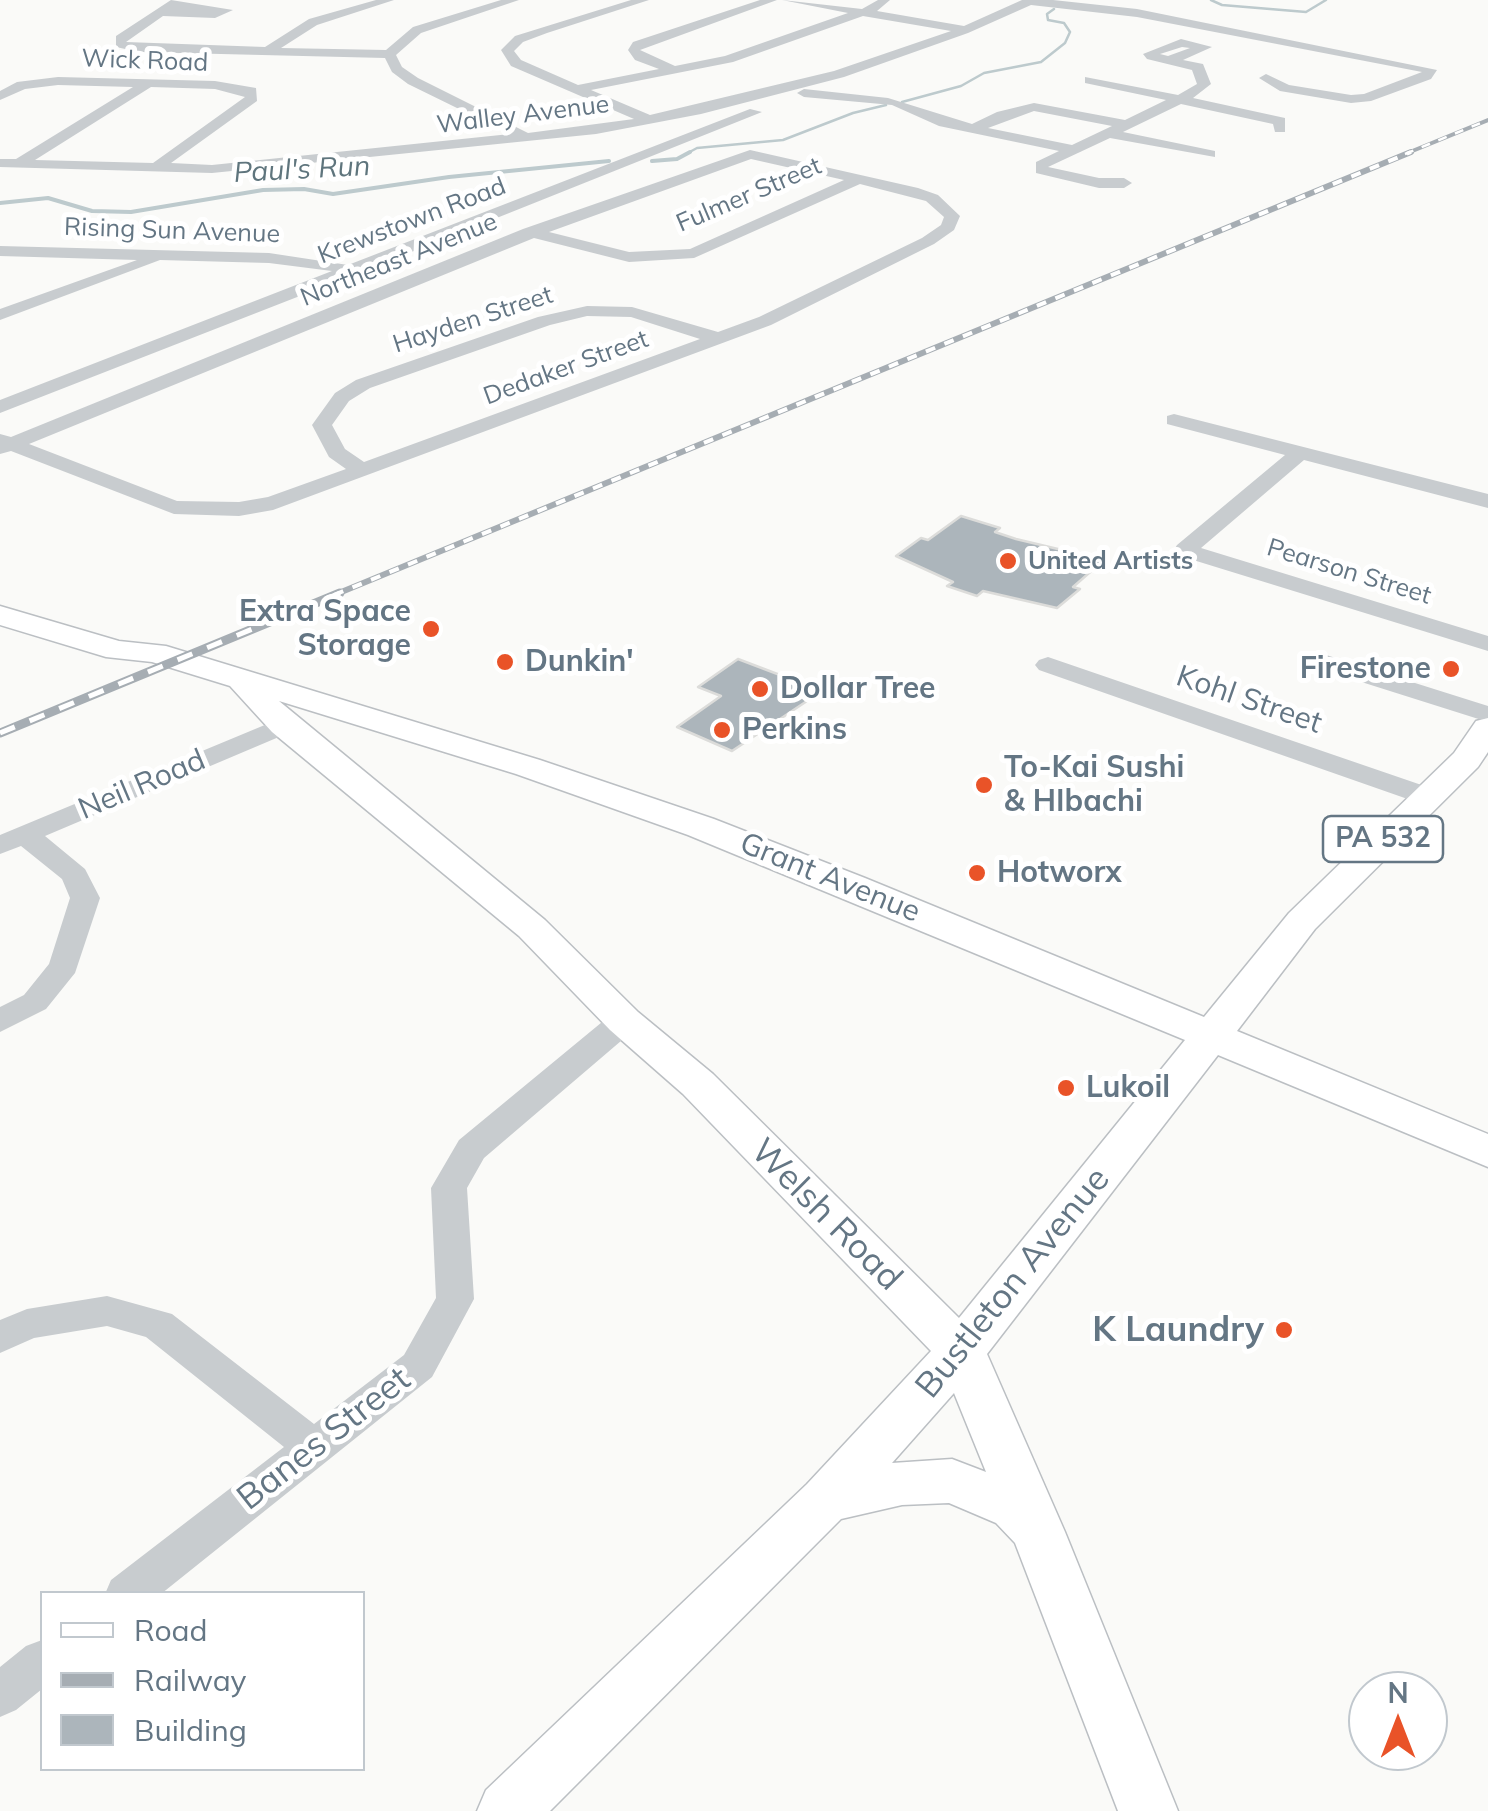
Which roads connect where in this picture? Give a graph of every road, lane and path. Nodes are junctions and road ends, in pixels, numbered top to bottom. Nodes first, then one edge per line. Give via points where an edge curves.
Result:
1 (381, 0) edge
2 (513, 0) edge
3 (643, 0) edge
4 (771, 0) edge
5 (788, 0) edge
6 (884, 0) edge
7 (1031, 0) edge
8 (169, 6) edge
9 (861, 12) junction
10 (465, 14) junction
11 (504, 22) dead end
12 (524, 26) dead end
13 (543, 30) junction
14 (964, 30) junction
15 (1336, 51) junction
16 (266, 52) junction
17 (389, 54) junction
18 (1170, 60) dead end
19 (1302, 64) dead end
20 (675, 70) junction
21 (1286, 70) dead end
22 (840, 74) junction
23 (1090, 80) dead end
24 (146, 84) junction
25 (576, 89) junction
26 (804, 92) junction
27 (0, 96) edge
28 (1179, 99) junction
29 (702, 110) junction
30 (649, 120) junction
31 (737, 120) junction
32 (1126, 124) junction
33 (1280, 128) dead end
34 (974, 129) junction
35 (1109, 133) junction
36 (530, 139) junction
37 (1072, 149) junction
38 (1210, 154) dead end
39 (0, 163) edge
40 (18, 164) junction
41 (154, 169) junction
42 (860, 178) junction
43 (1124, 183) dead end
44 (483, 220) junction
45 (534, 234) junction
46 (0, 251) edge
47 (162, 256) junction
48 (353, 271) junction
49 (400, 285) junction
50 (0, 315) edge
51 (717, 338) junction
52 (0, 407) edge
53 (1174, 420) dead end
54 (4, 444) edge
55 (1302, 451) junction
56 (361, 469) junction
57 (1488, 501) edge
58 (0, 594) edge
59 (0, 615) edge
60 (1488, 644) edge
61 (155, 653) junction
62 (1324, 662) dead end
63 (1048, 665) dead end
64 (240, 680) junction
65 (327, 708) junction
66 (1488, 714) edge
67 (284, 725) junction
68 (1488, 728) edge
69 (318, 752) junction
70 (1429, 797) junction
71 (12, 840) edge
72 (0, 1021) edge
73 (624, 1022) junction
74 (1211, 1038) junction
75 (1488, 1152) edge
76 (0, 1338) edge
77 (961, 1351) junction
78 (313, 1446) junction
79 (826, 1500) junction
80 (1038, 1532) junction
81 (131, 1591) edge
82 (40, 1662) edge
83 (2, 1689) edge
84 (507, 1811) edge
85 (1148, 1811) edge

1 - 16 street via 313,22
2 - 10 street
3 - 13 street
4 - 20 street via 637,44 639,57
5 - 9 street
6 - 9 street
7 - 14 street, Walley Avenue
7 - 15 street
8 - 16 street via 120,44
9 - 14 street
9 - 20 street via 728,59
10 - 11 street
10 - 17 street via 418,30
12 - 13 street
13 - 25 street via 508,50 516,62
14 - 22 street, Walley Avenue
15 - 19 street
15 - 21 street via 1432,70 1351,99 1285,88 1266,78
16 - 17 street
17 - 36 street via 413,82
18 - 28 street via 1198,67 1204,84
20 - 25 street
22 - 26 street, Krewstown Road
22 - 29 street, Walley Avenue
23 - 28 street
24 - 27 street, Wick Road via 38,82
24 - 40 street
24 - 41 street, Wick Road via 231,86 251,91 252,98
25 - 30 street
26 - 31 street, Krewstown Road
26 - 34 street via 894,104
28 - 32 street
28 - 33 street via 1280,121
29 - 30 street, Walley Avenue
29 - 31 street
30 - 36 street, Walley Avenue
31 - 44 street, Krewstown Road
32 - 34 street via 1034,107
32 - 35 street
34 - 37 street
35 - 37 street
35 - 38 street
36 - 41 street, Walley Avenue
37 - 43 street via 1041,170
39 - 40 street, Walley Avenue
40 - 41 street, Walley Avenue
42 - 45 street, Northeast Avenue via 750,154
42 - 45 street, Fulmer Street via 694,253 629,257
42 - 51 street, Dedaker Street via 932,198 952,216 928,241
44 - 45 street, Fulmer Street
44 - 48 street, Krewstown Road
45 - 49 street, Northeast Avenue
46 - 47 street, Rising Sun Avenue
47 - 48 street, Rising Sun Avenue via 269,258
47 - 50 street
48 - 49 street, Rising Sun Avenue
48 - 52 street, Krewstown Road
49 - 54 street, Northeast Avenue
51 - 56 street, Dedaker Street
51 - 56 street, Hayden Street via 632,312 587,311 363,384 342,397 322,425 336,453
53 - 55 street
54 - 56 street, Dedaker Street via 181,508 273,503
55 - 57 street
55 - 60 street, Pearson Street via 1185,550
58 - 61 main road, Grant Avenue via 135,640
59 - 61 main road, Grant Avenue via 117,650
61 - 64 main road, Grant Avenue
62 - 66 street
63 - 70 street, Kohl Street
64 - 65 main road, Grant Avenue
64 - 67 main road, Welsh Road
65 - 69 main road via 313,724
65 - 74 main road, Grant Avenue via 701,826
67 - 69 main road, Welsh Road
67 - 71 street, Neil Road
68 - 70 main road, Bustleton Avenue / PA 532
69 - 73 main road, Welsh Road via 532,928
70 - 74 main road, Bustleton Avenue / PA 532 via 1302,921
71 - 72 street via 76,875 85,898 64,966 35,1002
73 - 77 main road, Welsh Road via 698,1084
73 - 78 street, Banes Street via 471,1149 449,1188 454,1299 418,1366
74 - 75 main road, Grant Avenue
74 - 77 main road, Bustleton Avenue / PA 532
76 - 78 street via 27,1324 107,1311 158,1324
77 - 79 main road, Bustleton Avenue
77 - 80 main road, Welsh Road
78 - 81 street, Banes Street
79 - 80 main road via 902,1482 952,1481 1015,1506
79 - 84 main road, Bustleton Avenue
80 - 85 main road, Welsh Road
82 - 83 street

